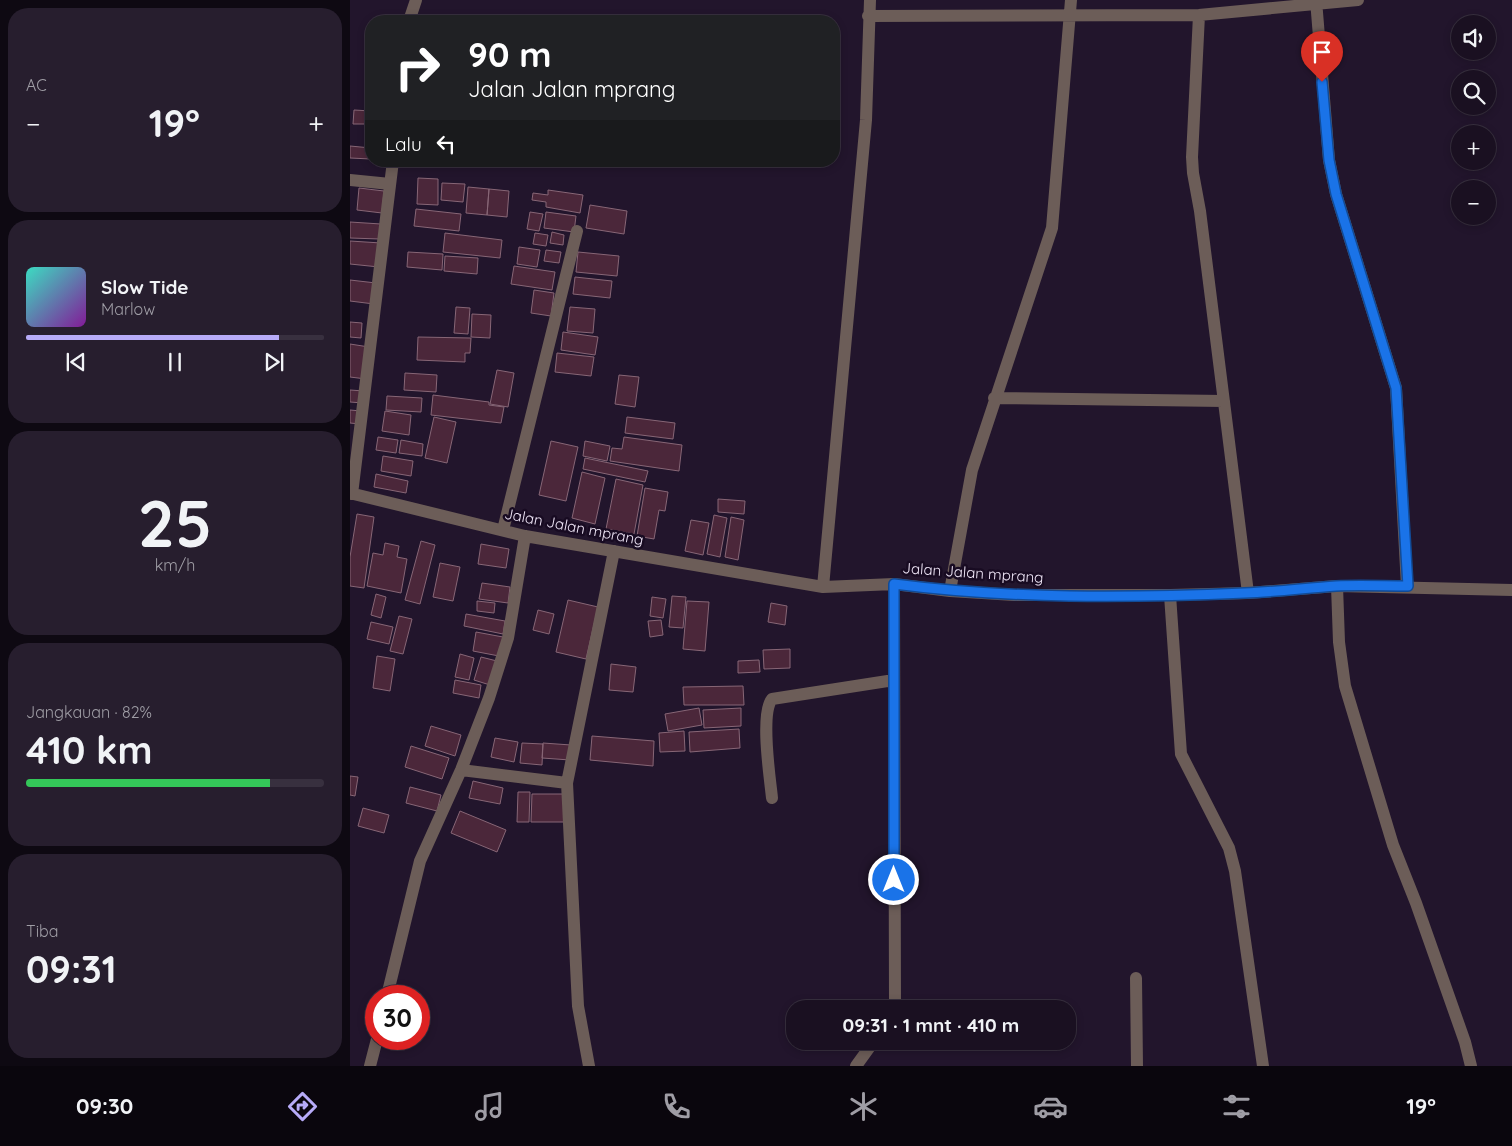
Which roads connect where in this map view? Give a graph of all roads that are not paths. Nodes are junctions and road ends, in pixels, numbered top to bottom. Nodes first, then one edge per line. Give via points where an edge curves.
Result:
1 (416, 0) edge
2 (870, 0) edge
3 (1071, 0) edge
4 (1358, 0) edge
5 (1316, 2) edge
6 (411, 15) edge
7 (1198, 15) junction
8 (868, 16) junction
9 (1069, 16) junction
10 (392, 167) edge
11 (350, 180) edge
12 (390, 184) junction
13 (577, 231) dead end
14 (994, 398) junction
15 (1224, 401) junction
16 (351, 493) edge
17 (503, 530) junction
18 (526, 536) junction
19 (614, 551) junction
20 (894, 584) junction
21 (1338, 586) junction
22 (1408, 586) junction
23 (823, 587) junction
24 (1512, 590) edge
25 (950, 591) junction
26 (1248, 593) junction
27 (1170, 595) junction
28 (894, 680) junction
29 (461, 770) junction
30 (568, 783) junction
31 (772, 798) dead end
32 (1136, 978) dead end
33 (390, 985) edge
34 (895, 1000) edge
35 (374, 1050) edge
36 (868, 1050) edge
37 (370, 1066) edge
38 (589, 1066) edge
39 (856, 1066) edge
40 (1137, 1066) edge
41 (1263, 1066) edge
42 (1471, 1066) edge

1 - 6 street
2 - 8 street
3 - 9 street
4 - 5 street
5 - 7 street
5 - 22 street via 1329,160 1336,194 1396,388
7 - 9 street
7 - 15 street via 1192,173 1200,211
8 - 9 street
8 - 23 street via 866,120
9 - 14 street via 1052,228
10 - 12 street
11 - 12 street
12 - 16 street
13 - 17 street
14 - 15 street
14 - 25 street via 972,470
15 - 26 street
16 - 17 street, Jalan Jalan mprang
17 - 18 street, Jalan Jalan mprang
18 - 19 street, Jalan Jalan mprang
18 - 29 street via 508,638
19 - 23 street, Jalan Jalan mprang
19 - 30 street
20 - 23 street, Jalan Jalan mprang
20 - 25 street, Jalan Jalan mprang
20 - 28 street
21 - 22 street, Jalan Jalan mprang
21 - 26 street, Jalan Jalan mprang
21 - 42 street via 1338,642 1345,686 1393,845
22 - 24 street, Jalan Jalan mprang
25 - 27 street, Jalan Jalan mprang
26 - 27 street, Jalan Jalan mprang
27 - 41 street via 1181,754 1229,848
28 - 31 street via 772,699 767,709 767,724
28 - 34 street
29 - 30 street
29 - 33 street via 420,861
30 - 38 street via 578,1006
32 - 40 street
35 - 37 street
36 - 39 street

